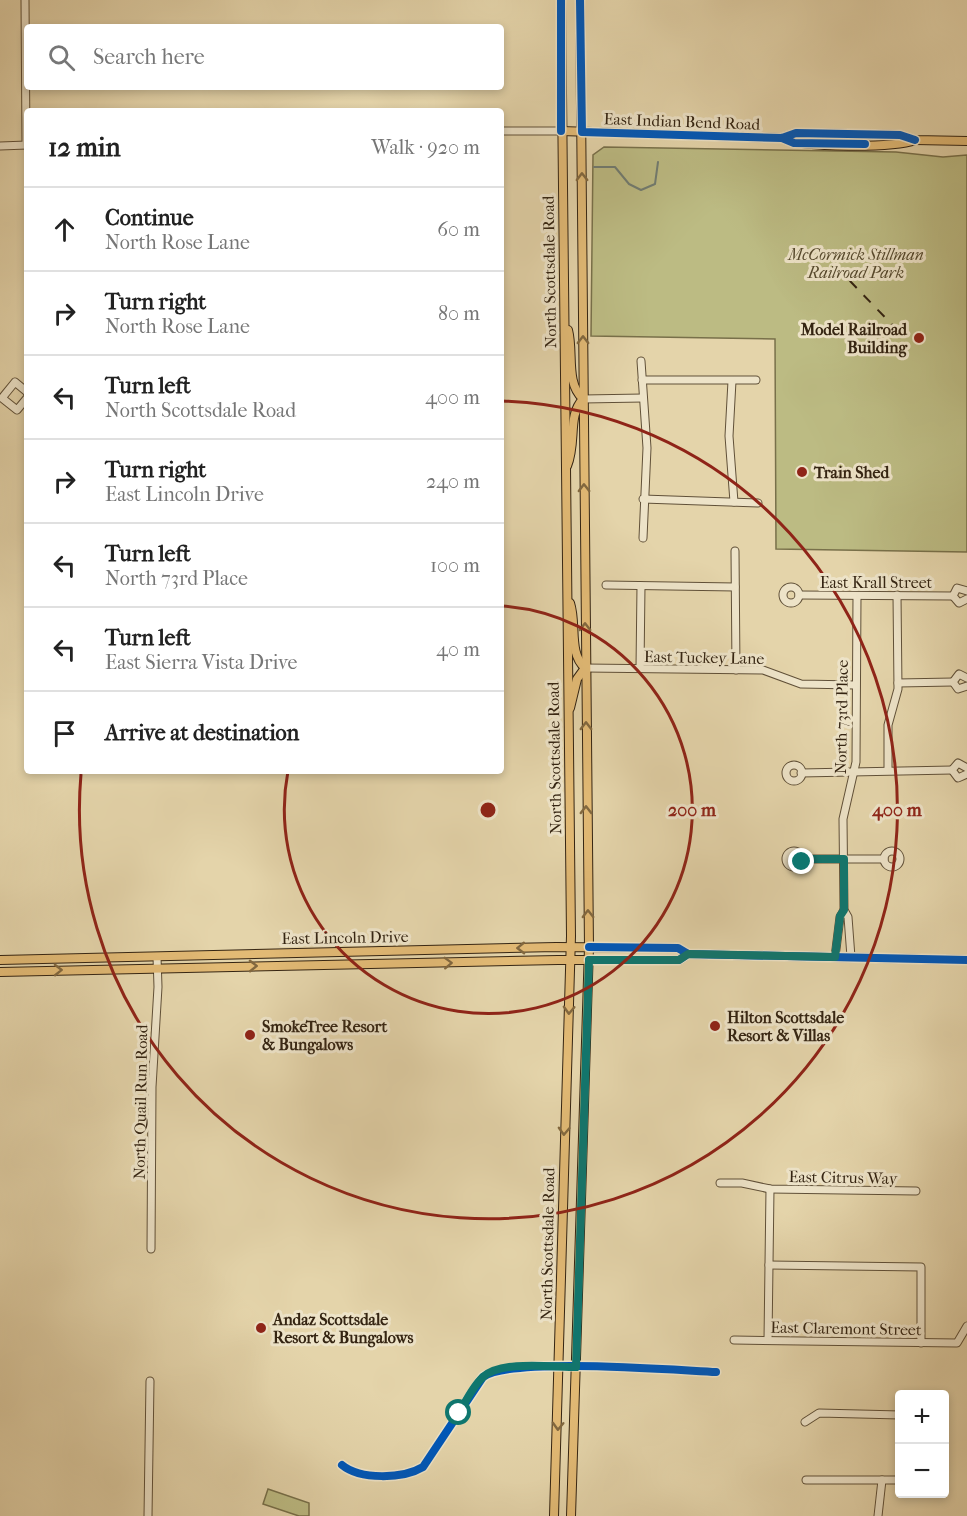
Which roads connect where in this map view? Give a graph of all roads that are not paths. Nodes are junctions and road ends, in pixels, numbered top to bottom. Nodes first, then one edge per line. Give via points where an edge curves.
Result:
1 (25, 0) edge
2 (561, 0) edge
3 (580, 0) edge
4 (25, 24) edge
5 (26, 90) edge
6 (26, 108) edge
7 (504, 131) edge
8 (561, 131) junction
9 (582, 132) junction
10 (967, 141) edge
11 (24, 145) edge
12 (0, 146) edge
13 (565, 318) junction
14 (641, 362) dead end
15 (642, 380) junction
16 (756, 380) dead end
17 (732, 381) junction
18 (24, 386) edge
19 (643, 398) junction
20 (583, 399) junction
21 (24, 402) edge
22 (566, 469) junction
23 (644, 499) junction
24 (734, 502) junction
25 (758, 503) dead end
26 (643, 538) dead end
27 (735, 551) dead end
28 (606, 585) dead end
29 (641, 586) junction
30 (735, 587) junction
31 (967, 591) edge
32 (567, 594) junction
33 (799, 595) dead end
34 (897, 595) junction
35 (857, 596) junction
36 (952, 596) junction
37 (967, 599) edge
38 (585, 668) junction
39 (640, 668) junction
40 (736, 670) junction
41 (967, 678) edge
42 (952, 682) junction
43 (898, 683) junction
44 (855, 685) junction
45 (967, 686) edge
46 (568, 713) junction
47 (967, 768) edge
48 (888, 770) junction
49 (952, 770) junction
50 (854, 771) junction
51 (801, 773) dead end
52 (967, 774) edge
53 (570, 785) junction
54 (586, 785) junction
55 (802, 859) dead end
56 (844, 859) junction
57 (884, 860) dead end
58 (844, 910) junction
59 (571, 947) junction
60 (589, 947) junction
61 (688, 954) junction
62 (156, 957) junction
63 (835, 957) junction
64 (852, 957) junction
65 (0, 960) edge
66 (570, 960) junction
67 (589, 960) junction
68 (967, 960) edge
69 (157, 968) junction
70 (0, 972) edge
71 (720, 1183) dead end
72 (770, 1189) junction
73 (916, 1191) dead end
74 (151, 1249) dead end
75 (769, 1265) junction
76 (967, 1326) edge
77 (734, 1340) dead end
78 (768, 1341) junction
79 (921, 1343) junction
80 (559, 1367) junction
81 (576, 1367) junction
82 (717, 1372) dead end
83 (150, 1381) dead end
84 (895, 1415) edge
85 (805, 1422) dead end
86 (342, 1464) dead end
87 (806, 1480) dead end
88 (882, 1480) junction
89 (895, 1480) edge
90 (148, 1516) edge
91 (554, 1516) edge
92 (571, 1516) edge
93 (878, 1516) edge

1 - 4 street
2 - 8 main road, North Scottsdale Road
3 - 9 main road, North Scottsdale Road
5 - 6 street
7 - 8 street, East Indian Bend Road
8 - 9 main road, East Indian Bend Road
8 - 13 main road, North Scottsdale Road
9 - 10 main road, East Indian Bend Road via 782,138 818,144
20 -> 9 main road, North Scottsdale Road
11 - 12 street
13 - 20 main road via 572,344 573,385
13 - 22 main road, North Scottsdale Road
14 - 15 street
15 - 17 street
15 - 19 street
16 - 17 street
17 - 24 street via 729,436
18 - 21 street via 15,382 2,398 17,410
19 - 20 street
19 - 23 street via 647,448
20 - 22 main road via 573,413 574,450
38 -> 20 main road, North Scottsdale Road
22 - 32 main road, North Scottsdale Road
23 - 24 street
23 - 26 street
24 - 25 street
27 - 30 street
28 - 29 street
29 - 30 street
29 - 39 street
30 - 40 street
31 - 36 street, East Krall Street via 957,588
32 - 38 main road via 574,616 576,655
32 - 46 main road, North Scottsdale Road
33 - 35 street, East Krall Street
34 - 35 street, East Krall Street
34 - 36 street, East Krall Street
34 - 43 street
35 - 44 street, North 73rd Place
36 - 37 street, East Krall Street via 959,603
38 - 39 street, East Tuckey Lane
38 - 46 main road via 577,679
54 -> 38 main road, North Scottsdale Road
39 - 40 street, East Tuckey Lane
40 - 44 street, East Tuckey Lane via 763,670 811,685
41 - 42 street via 959,674
42 - 43 street
42 - 45 street via 958,689
43 - 48 street via 888,725
44 - 50 street, North 73rd Place
46 - 53 main road, North Scottsdale Road
47 - 49 street via 958,763
48 - 49 street
48 - 50 street
49 - 52 street via 958,778
50 - 51 street
50 - 56 street, North 73rd Place via 843,819
53 - 54 main road
53 - 59 main road, North Scottsdale Road
60 -> 54 main road, North Scottsdale Road
55 - 56 street
56 - 57 street
56 - 58 street, North 73rd Place
58 - 63 street, North 73rd Place
58 - 64 street, North 73rd Place
59 - 60 main road, East Lincoln Drive
59 -> 62 main road, East Lincoln Drive
59 - 66 main road, North Scottsdale Road
60 - 61 main road, East Lincoln Drive via 678,948
60 - 67 main road, North Scottsdale Road
61 - 63 main road, East Lincoln Drive
61 - 67 main road, East Lincoln Drive via 679,960
62 - 65 main road, East Lincoln Drive
62 - 69 street, North Quail Run Road
63 - 64 main road, East Lincoln Drive
64 - 68 main road, East Lincoln Drive
66 - 67 main road, East Lincoln Drive
69 -> 66 main road, East Lincoln Drive
66 -> 80 main road, North Scottsdale Road
67 - 81 main road, North Scottsdale Road
70 -> 69 main road, East Lincoln Drive
69 - 74 street, North Quail Run Road
71 - 72 street, East Citrus Way
72 - 73 street, East Citrus Way
72 - 75 street
75 - 78 street
75 - 79 street via 921,1267
76 - 79 street, East Claremont Street via 957,1343
77 - 78 street, East Claremont Street
78 - 79 street, East Claremont Street
80 - 81 street
80 - 86 street via 511,1367 489,1372 473,1390 427,1463 416,1471 361,1474
80 -> 91 main road, North Scottsdale Road
81 - 82 street
81 - 92 main road, North Scottsdale Road
83 - 90 street
84 - 85 street via 819,1413
87 - 88 street
88 - 89 street
88 - 93 street

